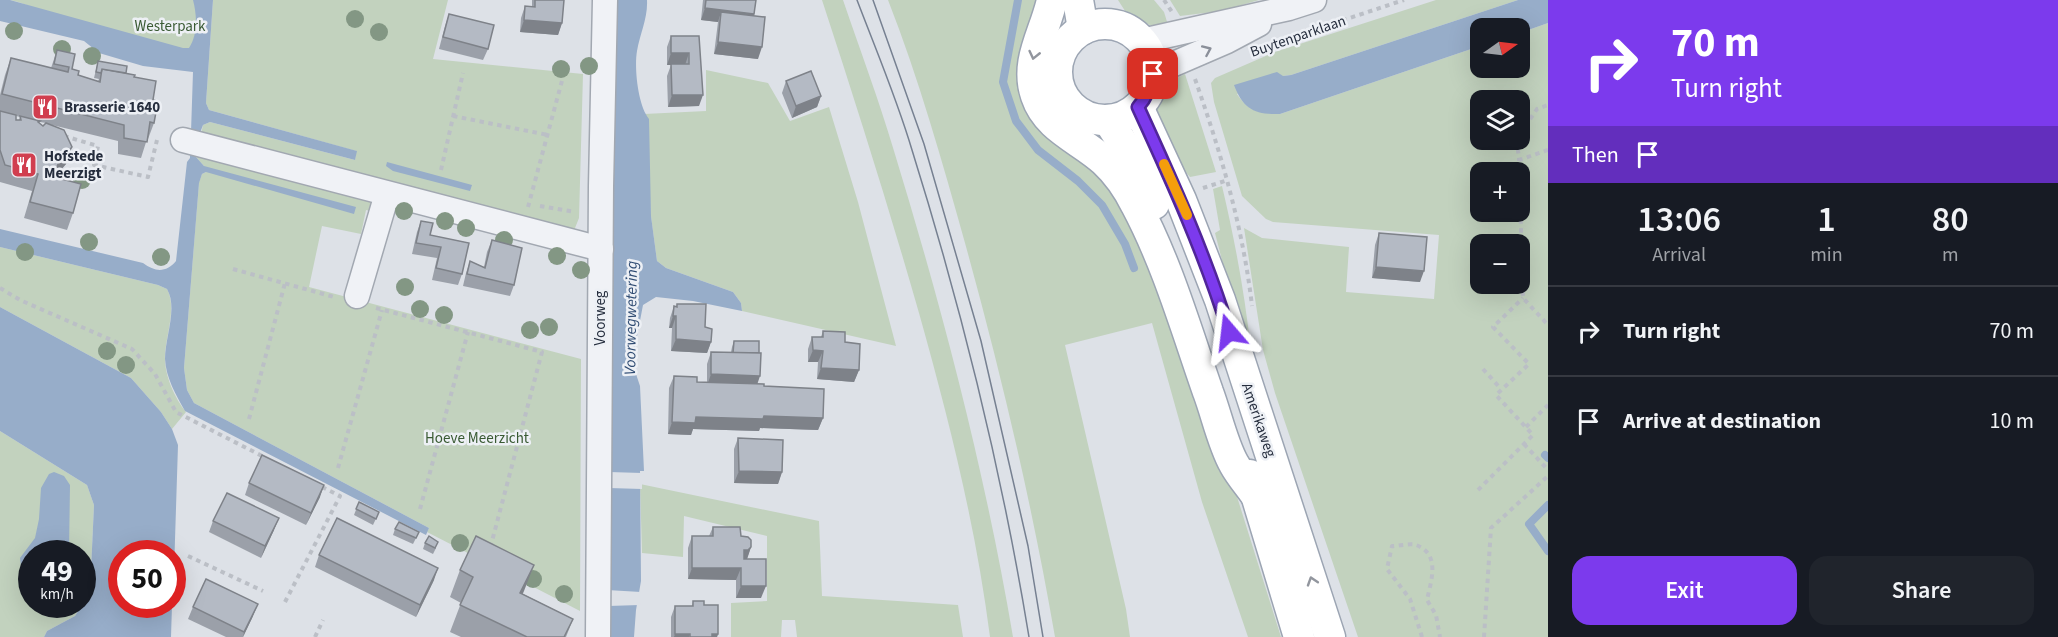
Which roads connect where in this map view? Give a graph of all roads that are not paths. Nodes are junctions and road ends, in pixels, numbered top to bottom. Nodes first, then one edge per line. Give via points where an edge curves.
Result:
1 (605, 0) edge
2 (1052, 0) edge
3 (1078, 0) edge
4 (1314, 0) edge
5 (1289, 8) junction
6 (1109, 12) edge
7 (1083, 29) junction
8 (1142, 41) junction
9 (1153, 74) junction
10 (1138, 107) junction
11 (1108, 120) junction
12 (183, 140) road end
13 (387, 194) junction
14 (601, 249) junction
15 (355, 300) road end
16 (1255, 494) junction
17 (598, 637) edge
18 (1299, 637) edge
19 (1330, 637) edge

1 - 14 street, Voorweg
2 -> 16 main road via 1031,69 1037,99 1052,123 1104,161 1135,203 1172,289 1234,464
3 - 7 main road
4 - 5 street, Buytenparklaan
5 - 8 street, Buytenparklaan
9 -> 5 street, Buytenparklaan via 1195,68 1227,41
6 - 7 main road
6 - 8 main road
7 - 11 main road via 1067,42 1058,60 1060,89 1079,113
8 - 9 main road
9 - 10 main road via 1146,98
10 - 11 main road
19 -> 10 main road, Amerikaweg via 1213,281
11 - 16 main road, Amerikaweg via 1150,193 1187,282
12 - 13 street
13 - 14 street
13 - 15 street
14 - 17 street, Voorweg
16 - 18 main road, Amerikaweg

